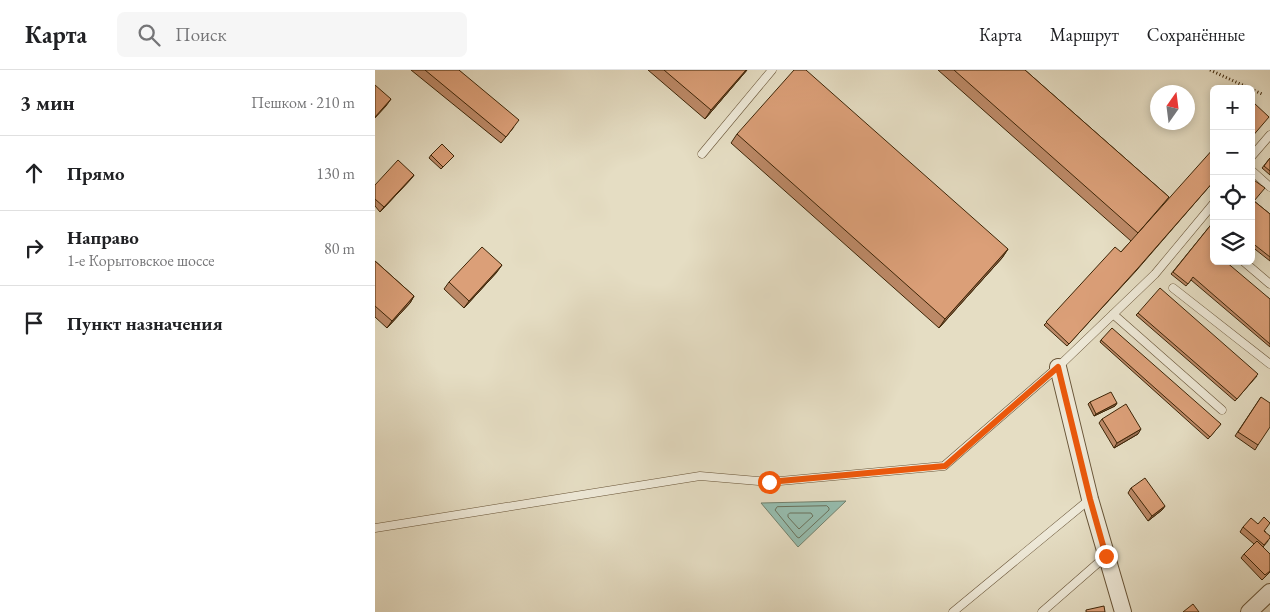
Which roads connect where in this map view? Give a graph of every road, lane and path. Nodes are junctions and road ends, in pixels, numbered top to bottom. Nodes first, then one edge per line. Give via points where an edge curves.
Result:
1 (772, 70) edge
2 (1210, 70) edge
3 (1242, 85) edge
4 (1255, 91) edge
5 (1262, 94) dead end
6 (1270, 134) edge
7 (1255, 152) edge
8 (702, 154) dead end
9 (1255, 174) edge
10 (1270, 187) edge
11 (1210, 208) edge
12 (1248, 265) edge
13 (1270, 284) edge
14 (1173, 288) dead end
15 (1113, 314) junction
16 (1270, 364) edge
17 (1058, 367) junction
18 (1221, 410) dead end
19 (1090, 499) junction
20 (375, 528) edge
21 (1106, 556) junction
22 (1270, 592) edge
23 (953, 612) edge
24 (1042, 612) edge
25 (1123, 612) edge
26 (1249, 612) edge

1 - 8 lane
2 - 3 path
4 - 5 path
6 - 7 lane
9 - 10 lane
11 - 15 lane via 1155,274
12 - 13 lane
14 - 16 lane
15 - 17 lane
15 - 18 lane
17 - 19 street
17 - 20 lane via 945,466 769,482 700,476
19 - 21 street
19 - 23 lane
21 - 24 lane
21 - 25 street
22 - 26 street

